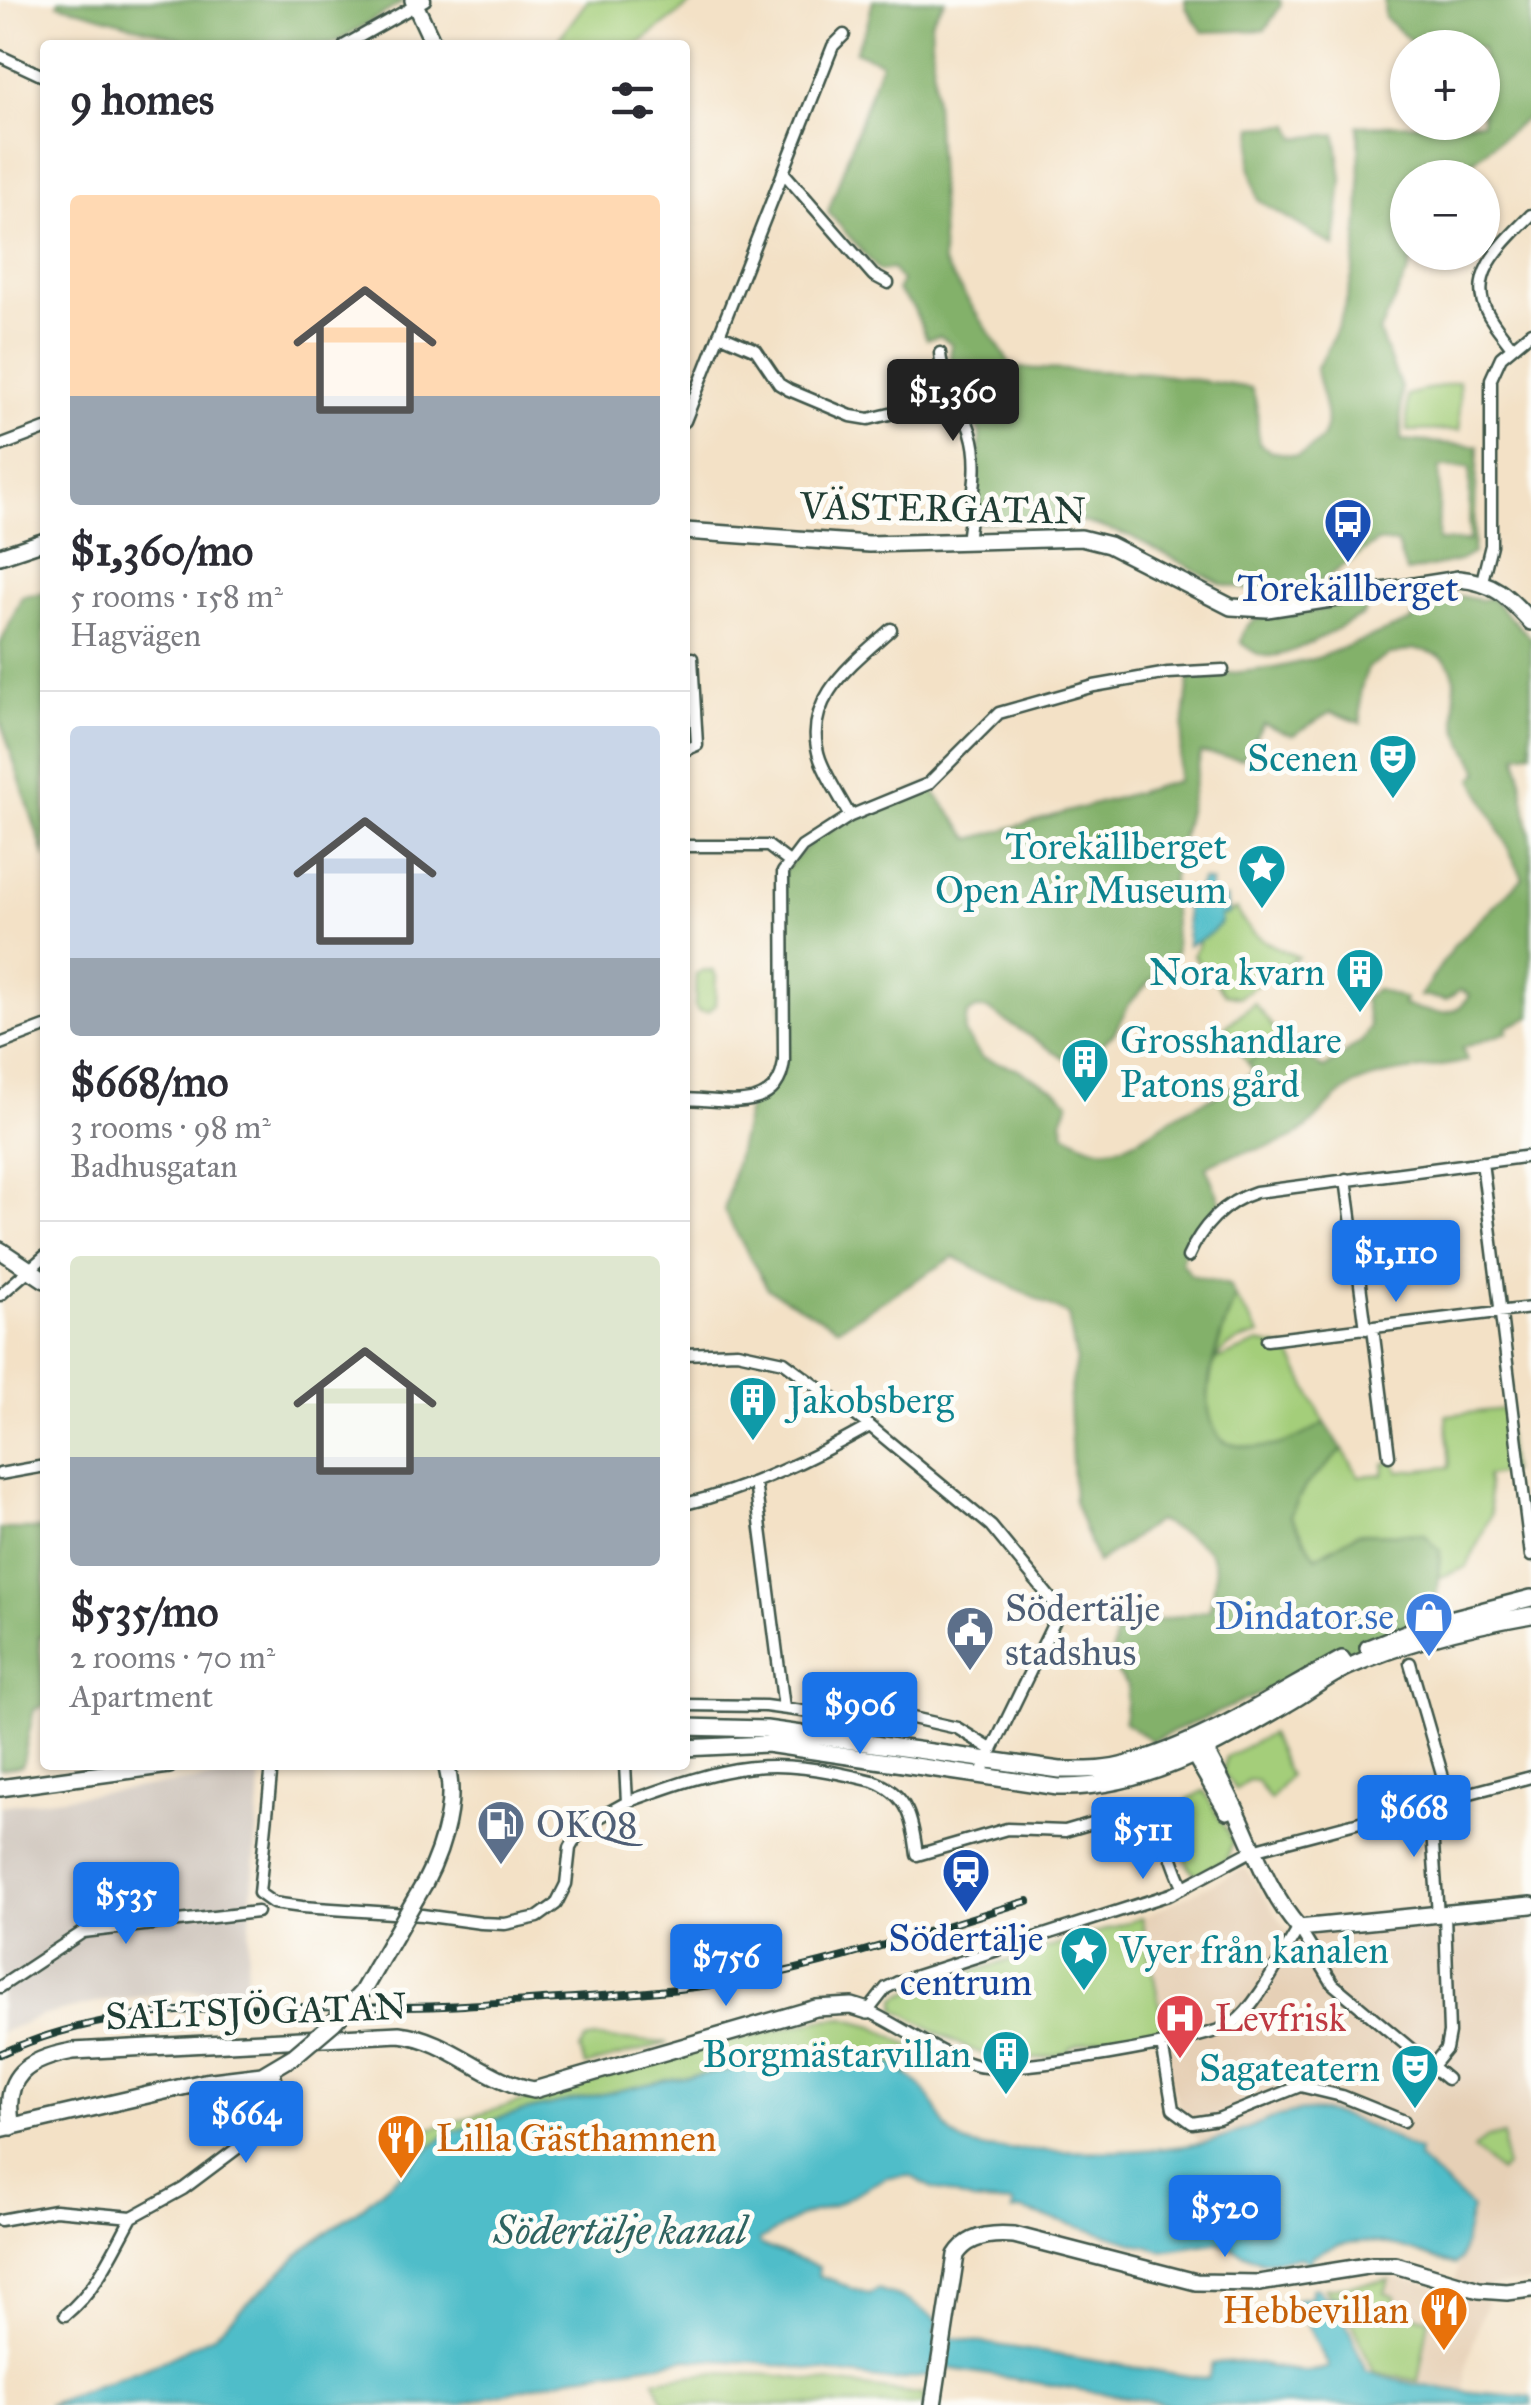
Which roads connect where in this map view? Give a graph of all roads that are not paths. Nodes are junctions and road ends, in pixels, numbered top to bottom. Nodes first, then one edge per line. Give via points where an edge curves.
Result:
1 (418, 2) edge
2 (844, 35) dead end
3 (353, 40) edge
4 (432, 40) edge
5 (0, 56) edge
6 (40, 75) edge
7 (783, 172) junction
8 (1531, 216) edge
9 (888, 283) dead end
10 (1531, 332) edge
11 (719, 334) junction
12 (1511, 346) junction
13 (940, 353) dead end
14 (948, 384) junction
15 (690, 408) edge
16 (40, 431) edge
17 (0, 446) edge
18 (690, 531) edge
19 (967, 542) junction
20 (40, 543) edge
21 (0, 556) edge
22 (1482, 581) junction
23 (1531, 622) edge
24 (891, 629) dead end
25 (692, 658) dead end
26 (1224, 670) dead end
27 (690, 748) edge
28 (850, 816) junction
29 (690, 846) edge
30 (789, 862) junction
31 (40, 1029) edge
32 (0, 1044) edge
33 (690, 1099) edge
34 (1531, 1156) edge
35 (1482, 1162) junction
36 (1346, 1180) junction
37 (0, 1250) edge
38 (1188, 1257) dead end
39 (40, 1260) edge
40 (29, 1268) junction
41 (40, 1276) edge
42 (0, 1294) edge
43 (1531, 1308) edge
44 (1503, 1312) junction
45 (1369, 1329) junction
46 (1267, 1340) dead end
47 (690, 1354) edge
48 (1531, 1424) edge
49 (870, 1426) junction
50 (1515, 1426) junction
51 (1389, 1456) dead end
52 (1525, 1462) edge
53 (40, 1467) edge
54 (0, 1474) edge
55 (755, 1482) junction
56 (690, 1502) edge
57 (1531, 1556) edge
58 (1531, 1598) edge
59 (1531, 1616) edge
60 (1410, 1663) dead end
61 (690, 1705) edge
62 (784, 1708) junction
63 (690, 1727) edge
64 (1196, 1745) junction
65 (690, 1748) edge
66 (989, 1754) junction
67 (132, 1770) edge
68 (271, 1770) edge
69 (443, 1770) edge
70 (445, 1770) edge
71 (459, 1770) edge
72 (625, 1770) edge
73 (979, 1777) junction
74 (1531, 1778) edge
75 (450, 1787) junction
76 (0, 1788) edge
77 (1449, 1798) junction
78 (627, 1802) junction
79 (1430, 1803) junction
80 (1253, 1850) junction
81 (431, 1864) junction
82 (1184, 1887) junction
83 (1531, 1906) edge
84 (257, 1912) dead end
85 (1441, 1915) junction
86 (1299, 1928) junction
87 (0, 1987) edge
88 (868, 2011) junction
89 (1162, 2044) junction
90 (1432, 2066) junction
91 (274, 2070) junction
92 (1447, 2079) dead end
93 (1404, 2121) dead end
94 (6, 2128) edge
95 (132, 2217) junction
96 (0, 2220) edge
97 (1531, 2290) edge
98 (65, 2315) dead end
99 (933, 2405) edge

1 - 3 street
1 - 4 street
2 - 7 street via 833,46
5 - 6 street
7 - 9 street
7 - 11 street
8 - 12 street via 1488,263 1482,284 1488,314
10 - 12 street
11 - 14 street via 756,350 789,390 850,416 894,413
11 - 15 street
12 - 22 street via 1491,379 1490,548
13 - 14 street
14 - 19 street via 976,457
16 - 17 street
18 - 19 street, VÄSTERGATAN via 868,544
19 - 22 street, VÄSTERGATAN via 1081,538 1109,545 1232,608
20 - 21 street
22 - 23 street
24 - 28 street via 842,672 822,701 816,728 820,758
25 - 27 street via 697,745
26 - 28 street via 1094,686 1000,712 928,784
28 - 30 street
29 - 30 street via 768,846
30 - 33 street via 782,872 784,1061 774,1090 758,1100
31 - 32 street
34 - 35 street
35 - 36 street
35 - 44 street
36 - 38 street via 1246,1195 1210,1221
36 - 45 street
37 - 40 street
39 - 40 street
40 - 41 street
40 - 42 street
43 - 44 street
44 - 45 street
44 - 50 street
45 - 46 street
45 - 51 street
47 - 49 street via 737,1352 784,1362
48 - 50 street
49 - 55 street
49 - 66 street via 991,1526 1060,1610
50 - 52 street
52 - 57 street
53 - 54 street
55 - 56 street
55 - 62 street
58 - 64 street via 1423,1626 1344,1658
59 - 64 street via 1426,1638 1345,1668
60 - 77 street
61 - 62 street
62 - 66 street via 886,1722 908,1717 957,1728
63 - 66 street
64 - 66 street via 1100,1770 1060,1770
64 - 73 street via 1134,1779 1100,1786
64 - 80 street
65 - 73 street via 767,1744
66 - 73 street
67 - 76 street
68 - 78 street via 259,1893 302,1907 501,1924 538,1917 556,1904 566,1884 570,1848 582,1827
69 - 81 street
70 - 75 street
71 - 75 street
72 - 78 street
74 - 77 street
75 - 81 street
77 - 79 street
78 - 82 street via 741,1766 834,1771 887,1786 902,1798 918,1855 1007,1829 1066,1831 1144,1808 1158,1822
79 - 80 street
79 - 85 street
80 - 82 street
80 - 86 street
81 - 91 street, bridge via 362,1992
82 - 88 street via 898,1982
83 - 85 street
84 - 87 street via 84,1932
85 - 86 street
85 - 90 street via 1449,2033 1446,2050
86 - 89 street, SALTSJÖGATAN via 1234,2024
86 - 90 street via 1333,1984
88 - 89 street, SALTSJÖGATAN via 994,2069
88 - 94 street, SALTSJÖGATAN via 816,2008 534,2090 432,2040 399,2034 73,2050 28,2064 12,2087
89 - 93 street via 1174,2108 1192,2124 1300,2086
90 - 92 street
91 - 94 street
91 - 95 street via 278,2109 243,2144
95 - 96 street via 55,2210
95 - 98 street via 99,2279
97 - 99 street via 1479,2290 1395,2265 1259,2283 1196,2282 1000,2234 978,2238 960,2247

